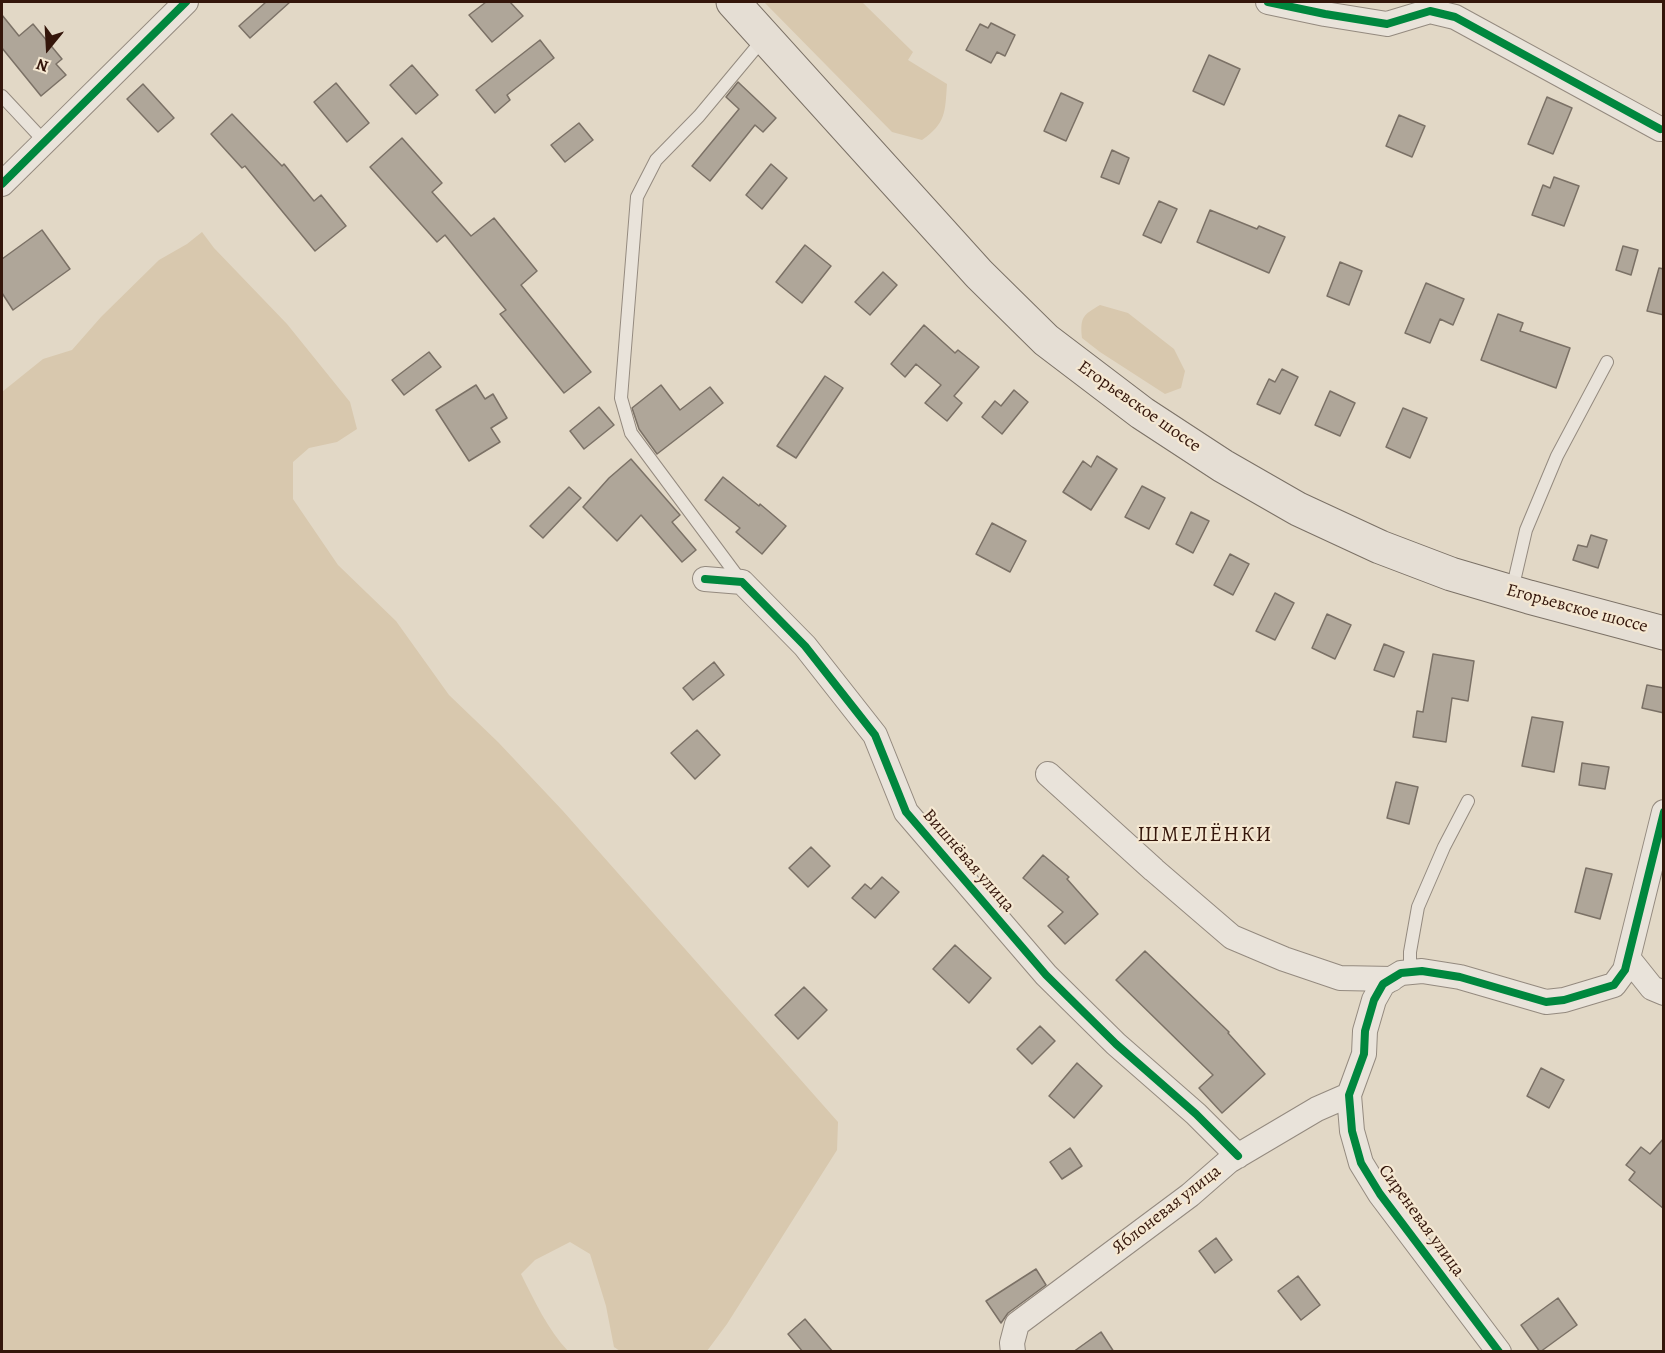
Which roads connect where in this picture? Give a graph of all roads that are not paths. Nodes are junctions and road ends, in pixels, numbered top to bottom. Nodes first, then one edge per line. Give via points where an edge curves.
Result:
1 (186, 2) edge
2 (733, 2) edge
3 (1268, 2) edge
4 (765, 37) junction
5 (2, 96) edge
6 (1660, 129) dead end
7 (45, 142) junction
8 (2, 184) edge
9 (1607, 362) dead end
10 (705, 579) dead end
11 (742, 582) junction
12 (1512, 592) junction
13 (1664, 633) edge
14 (1048, 774) dead end
15 (1468, 801) dead end
16 (1664, 812) edge
17 (1628, 958) junction
18 (1401, 976) junction
19 (1664, 993) edge
20 (1349, 1095) junction
21 (1238, 1156) junction
22 (1013, 1352) edge
23 (1499, 1352) edge

1 - 7 street
2 - 4 main road, Егорьевское шоссе
3 - 6 street via 1387,24 1430,10 1455,17
4 - 11 lane via 656,160 637,197 621,398 631,433
4 - 12 main road, Егорьевское шоссе via 979,274 1046,340 1142,414 1298,509 1380,547
5 - 7 lane
7 - 8 street
9 - 12 lane via 1552,466 1526,530
10 - 11 street
11 - 21 street, Вишнёвая улица via 805,646 875,735 906,812 1046,975
12 - 13 main road, Егорьевское шоссе
14 - 18 street via 1232,937 1340,978
15 - 18 lane via 1418,907
16 - 17 street
17 - 18 street via 1614,985 1546,1002 1460,977 1422,971
17 - 19 street via 1652,988
18 - 20 street via 1383,984 1374,1000 1365,1030 1364,1054
20 - 21 street, Яблоневая улица via 1317,1109
20 - 23 street, Сиреневая улица via 1352,1131 1361,1163
21 - 22 street, Яблоневая улица via 1017,1324

